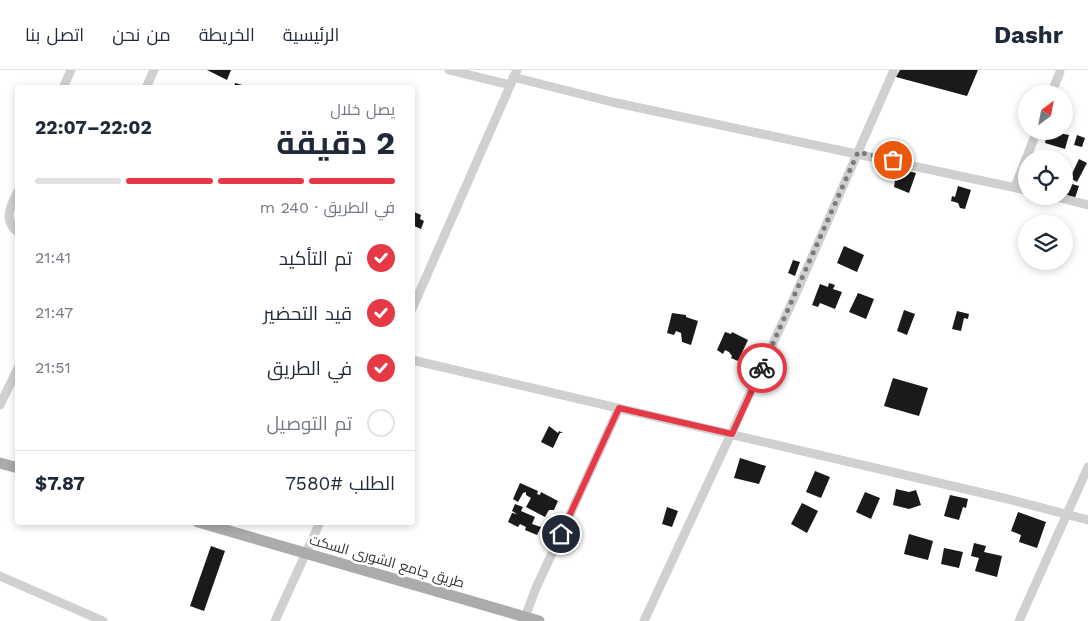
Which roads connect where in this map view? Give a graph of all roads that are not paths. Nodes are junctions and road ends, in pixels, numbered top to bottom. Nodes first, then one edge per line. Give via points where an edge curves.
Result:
1 (71, 70) edge
2 (154, 70) edge
3 (449, 70) edge
4 (894, 70) edge
5 (1060, 72) dead end
6 (513, 77) edge
7 (64, 85) edge
8 (147, 85) edge
9 (1055, 85) edge
10 (858, 152) junction
11 (1018, 181) edge
12 (1016, 187) joint
13 (15, 198) edge
14 (1073, 201) edge
15 (1088, 205) edge
16 (15, 230) edge
17 (415, 303) edge
18 (415, 361) edge
19 (15, 374) edge
20 (0, 404) edge
21 (619, 408) junction
22 (732, 434) junction
23 (0, 463) edge
24 (15, 467) edge
25 (1088, 467) edge
26 (1066, 516) junction
27 (1088, 520) edge
28 (209, 525) edge
29 (319, 525) edge
30 (307, 553) junction
31 (0, 576) edge
32 (525, 617) junction
33 (103, 621) edge
34 (275, 621) edge
35 (539, 621) edge
36 (644, 621) edge
37 (1019, 621) edge

1 - 7 street
2 - 8 street
3 - 6 street
4 - 10 street
5 - 9 street
6 - 10 street via 612,102
6 - 17 street
10 - 12 street
10 - 22 street
11 - 12 street
13 - 16 street via 8,218
14 - 15 street
18 - 21 street
19 - 20 street
21 - 22 street
21 - 32 street
22 - 26 street via 1008,499
22 - 36 street
23 - 24 main road
25 - 26 street
26 - 27 street
26 - 37 street
28 - 30 main road, طريق جامع الشورى السكت
29 - 30 street
30 - 32 main road, طريق جامع الشورى السكت
30 - 34 street
31 - 33 street
32 - 35 main road, طريق جامع الشورى السكت

